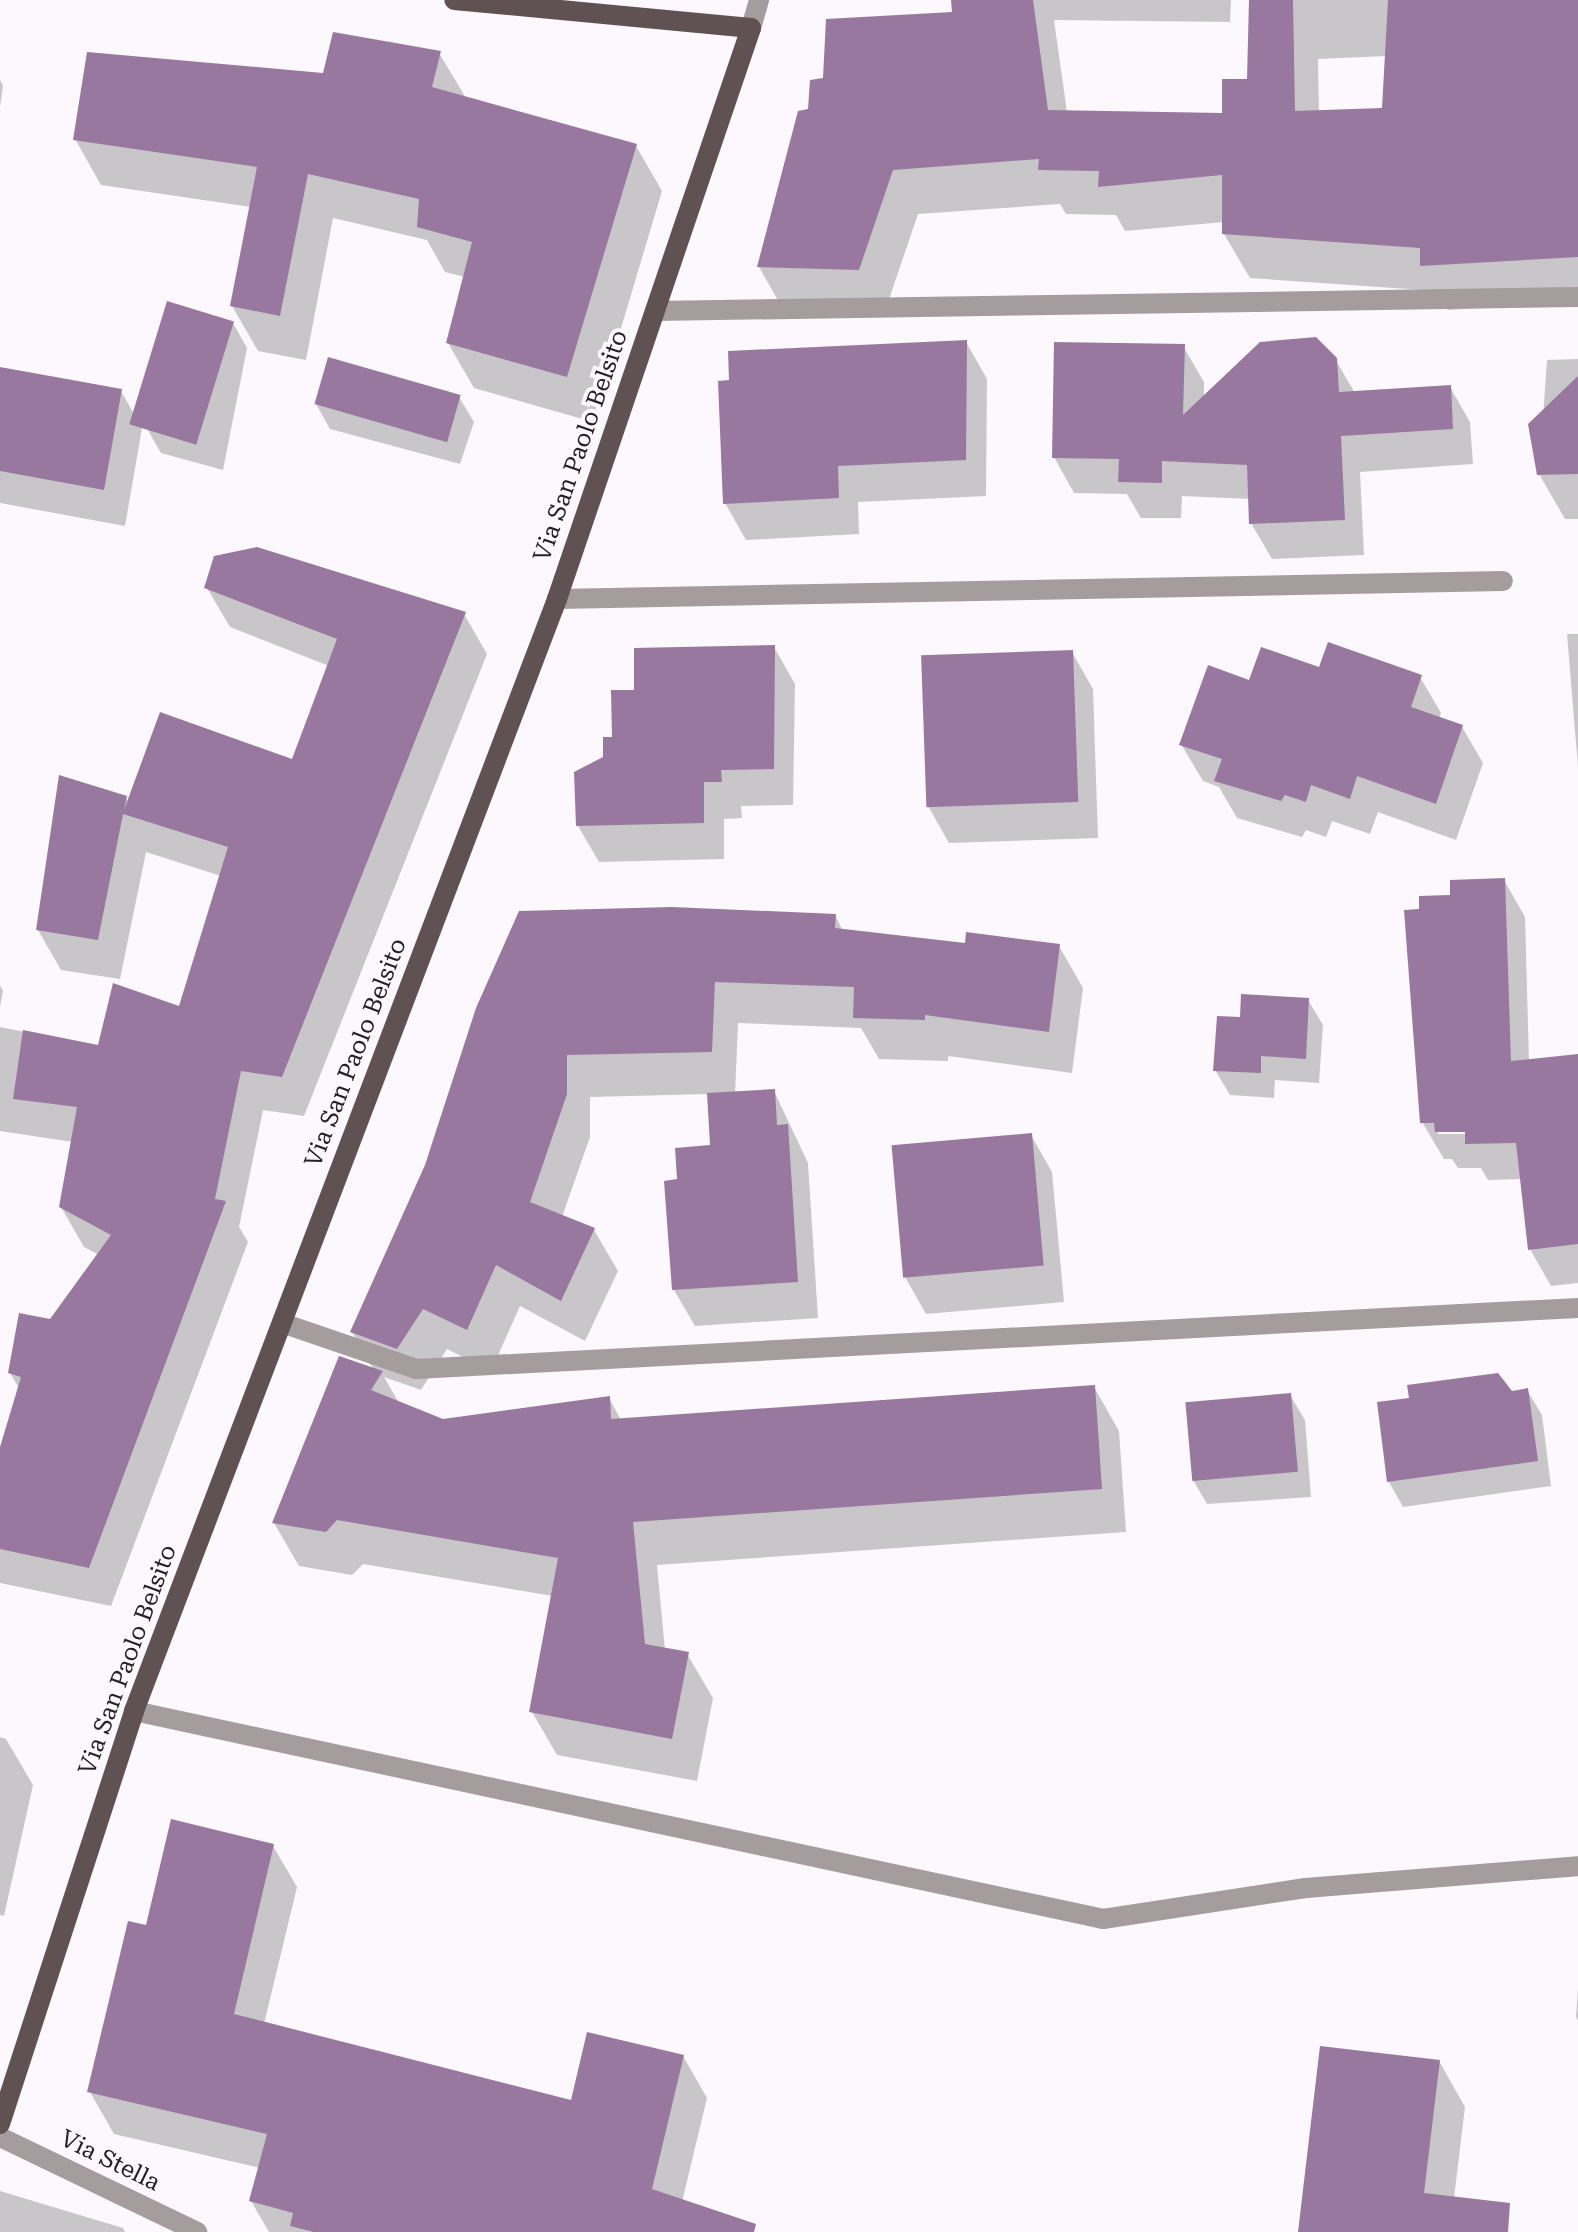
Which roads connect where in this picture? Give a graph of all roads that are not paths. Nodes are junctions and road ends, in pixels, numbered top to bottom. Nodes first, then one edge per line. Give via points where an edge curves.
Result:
1 (454, 0) edge
2 (759, 0) edge
3 (751, 28) junction
4 (1578, 297) edge
5 (655, 311) junction
6 (1503, 581) dead end
7 (557, 599) junction
8 (1578, 1308) edge
9 (282, 1323) junction
10 (134, 1711) junction
11 (1578, 1866) edge
12 (0, 2124) edge
13 (0, 2137) edge
14 (197, 2232) edge

1 - 3 main road
2 - 3 street, Via San Paolo Belsito
3 - 5 main road, Via San Paolo Belsito
4 - 5 street
5 - 7 main road, Via San Paolo Belsito
6 - 7 street
7 - 9 main road, Via San Paolo Belsito
8 - 9 street via 416,1369
9 - 10 main road, Via San Paolo Belsito
10 - 11 street via 1103,1919 1306,1888
10 - 12 main road, Via San Paolo Belsito
13 - 14 street, Via Stella

